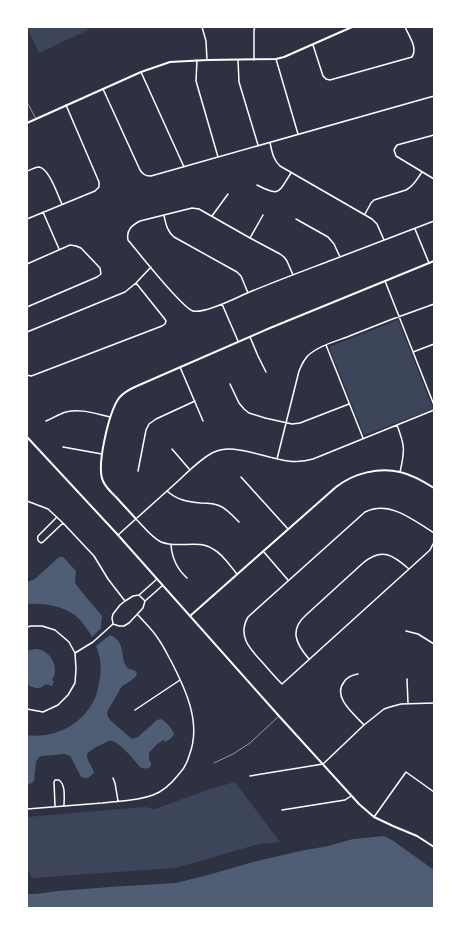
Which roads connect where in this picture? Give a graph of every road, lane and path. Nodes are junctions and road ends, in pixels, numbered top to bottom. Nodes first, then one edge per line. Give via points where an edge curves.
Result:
1 (202, 27) edge
2 (255, 27) edge
3 (352, 27) edge
4 (405, 27) edge
5 (313, 45) junction
6 (276, 59) junction
7 (197, 60) junction
8 (207, 60) junction
9 (238, 60) junction
10 (254, 60) junction
11 (140, 72) junction
12 (103, 89) junction
13 (434, 96) edge
14 (27, 102) edge
15 (66, 105) junction
16 (36, 119) junction
17 (27, 123) edge
18 (298, 134) junction
19 (434, 135) edge
20 (270, 143) junction
21 (258, 146) junction
22 (218, 157) junction
23 (184, 167) junction
24 (27, 171) edge
25 (422, 172) junction
26 (291, 173) junction
27 (434, 179) edge
28 (257, 185) dead end
29 (228, 194) dead end
30 (62, 204) junction
31 (43, 212) junction
32 (364, 214) junction
33 (263, 215) dead end
34 (164, 216) junction
35 (212, 216) junction
36 (27, 219) edge
37 (296, 219) dead end
38 (434, 221) edge
39 (415, 229) junction
40 (250, 238) junction
41 (384, 240) junction
42 (59, 250) junction
43 (340, 257) junction
44 (434, 261) edge
45 (429, 263) junction
46 (27, 264) edge
47 (150, 267) junction
48 (293, 275) junction
49 (386, 281) junction
50 (136, 283) junction
51 (248, 293) junction
52 (222, 304) junction
53 (434, 304) edge
54 (27, 307) edge
55 (399, 316) junction
56 (27, 332) edge
57 (249, 337) junction
58 (238, 342) junction
59 (434, 344) edge
60 (326, 345) junction
61 (413, 352) junction
62 (180, 367) junction
63 (266, 372) dead end
64 (27, 375) edge
65 (230, 384) dead end
66 (194, 401) junction
67 (349, 404) junction
68 (434, 405) edge
69 (434, 410) edge
70 (110, 417) junction
71 (46, 421) dead end
72 (204, 421) dead end
73 (286, 423) junction
74 (397, 425) junction
75 (27, 437) edge
76 (363, 438) junction
77 (63, 447) dead end
78 (172, 449) dead end
79 (102, 454) junction
80 (277, 459) junction
81 (190, 470) junction
82 (138, 471) dead end
83 (400, 472) junction
84 (241, 477) dead end
85 (434, 488) edge
86 (167, 491) junction
87 (27, 501) edge
88 (58, 517) junction
89 (136, 519) junction
90 (239, 522) dead end
91 (63, 523) junction
92 (288, 529) junction
93 (434, 533) edge
94 (118, 535) junction
95 (434, 542) edge
96 (171, 544) junction
97 (263, 551) junction
98 (409, 570) junction
99 (238, 574) junction
100 (186, 578) dead end
101 (157, 579) junction
102 (288, 580) junction
103 (162, 585) junction
104 (140, 595) junction
105 (125, 601) junction
106 (145, 601) junction
107 (138, 615) junction
108 (190, 616) junction
109 (114, 624) junction
110 (27, 627) edge
111 (406, 631) dead end
112 (434, 644) edge
113 (75, 653) junction
114 (310, 659) junction
115 (358, 674) dead end
116 (407, 679) dead end
117 (180, 680) junction
118 (434, 703) edge
119 (408, 704) junction
120 (27, 709) edge
121 (135, 710) dead end
122 (279, 716) junction
123 (364, 725) junction
124 (214, 763) dead end
125 (323, 764) junction
126 (250, 776) dead end
127 (113, 778) dead end
128 (434, 792) edge
129 (351, 796) junction
130 (118, 801) junction
131 (64, 806) junction
132 (55, 807) junction
133 (27, 809) edge
134 (282, 810) dead end
135 (374, 817) junction
136 (434, 847) edge

1 - 8 street
2 - 10 street
3 - 5 street
4 - 5 street via 415,50 412,57 330,80 323,76
5 - 6 street
6 - 10 street
6 - 18 street
7 - 8 street
7 - 11 street via 170,62
7 - 22 street via 196,81
8 - 9 street
9 - 10 street
9 - 21 street via 239,82
11 - 12 street
11 - 23 street
12 - 15 street
12 - 23 street via 142,173 151,176
13 - 18 street
14 - 16 lane
15 - 16 street
15 - 30 street via 99,187
16 - 17 street
18 - 20 street
19 - 25 street via 394,148 396,156
20 - 21 street
20 - 26 street via 276,163
21 - 22 street
22 - 23 street
24 - 30 street via 36,167 44,169
25 - 27 street
25 - 32 street via 410,188 374,200
26 - 28 street via 276,192 270,192
26 - 32 street
29 - 35 street
30 - 31 street
31 - 36 street
31 - 42 street
32 - 41 street via 377,224
33 - 40 street
34 - 35 street via 192,208
34 - 47 street via 136,223 128,232 128,240
34 - 51 street via 167,228 174,237 237,272
35 - 40 street
37 - 43 street via 328,237
38 - 39 street
39 - 41 street
39 - 45 street
40 - 48 street via 284,257
41 - 43 street
42 - 46 street
42 - 54 street via 70,245 81,248 100,268 101,274 97,278
43 - 48 street
44 - 45 street
45 - 49 street
47 - 50 street
47 - 52 street via 190,310 199,311
48 - 51 street
49 - 55 street
49 - 57 street
50 - 56 street via 125,292
50 - 64 street via 164,318 165,324 34,375
51 - 52 street
52 - 58 street
53 - 55 street
55 - 60 street
55 - 61 street
57 - 58 street
57 - 63 street
58 - 62 street
59 - 61 street
60 - 67 street
60 - 73 street via 305,359 297,375
61 - 68 street
62 - 66 street
62 - 70 street via 124,393
65 - 73 street via 246,411
66 - 72 street
66 - 82 street via 149,424
67 - 73 street via 297,424
67 - 76 street
69 - 74 street
70 - 71 street via 72,411
70 - 79 street
73 - 80 street
74 - 76 street
74 - 83 street via 404,449
75 - 94 street
76 - 80 street via 309,460 294,462
77 - 79 street
78 - 81 street
79 - 89 street via 100,470 103,482
80 - 81 street via 226,449 210,455
81 - 86 street
83 - 85 street
83 - 92 street via 386,470 362,473 347,479
84 - 92 street
86 - 89 street
86 - 90 street via 182,500 220,506
87 - 88 street via 48,509
88 - 91 street
88 - 91 street via 38,536 39,541 44,542
89 - 94 street
89 - 96 street via 156,539
91 - 105 street via 94,556
92 - 97 street
93 - 102 street via 394,510 369,510
94 - 101 street
95 - 98 street via 428,552
96 - 99 street via 211,548
96 - 100 street via 174,560
97 - 99 street
97 - 102 street
98 - 114 street
98 - 114 street via 391,556 382,554 369,558 303,617 296,634 303,651
99 - 108 street
101 - 103 street
101 - 104 street
102 - 114 street via 248,617 244,631 246,642 282,684
103 - 106 street
103 - 108 street
104 - 105 street
104 - 106 street
105 - 109 street via 113,614
106 - 107 street
107 - 109 street via 124,626
107 - 117 street via 159,639
108 - 122 street
109 - 113 street
110 - 113 street via 42,626 55,630 69,642
111 - 112 street via 418,634
113 - 120 street via 75,683 68,695 58,705 43,712
115 - 123 street via 344,681 340,693 344,703
116 - 119 street
117 - 121 street
117 - 130 street via 191,708 194,730 191,752 186,764 170,784 155,794
118 - 119 street
119 - 123 street via 384,709
122 - 124 lane via 250,743
122 - 125 street
123 - 125 street
125 - 126 street
125 - 129 street
127 - 130 street
128 - 135 street via 406,772
129 - 134 street via 346,800
129 - 135 street
130 - 131 street
131 - 132 street
131 - 132 street via 62,782 55,780
132 - 133 street
135 - 136 street via 417,836

